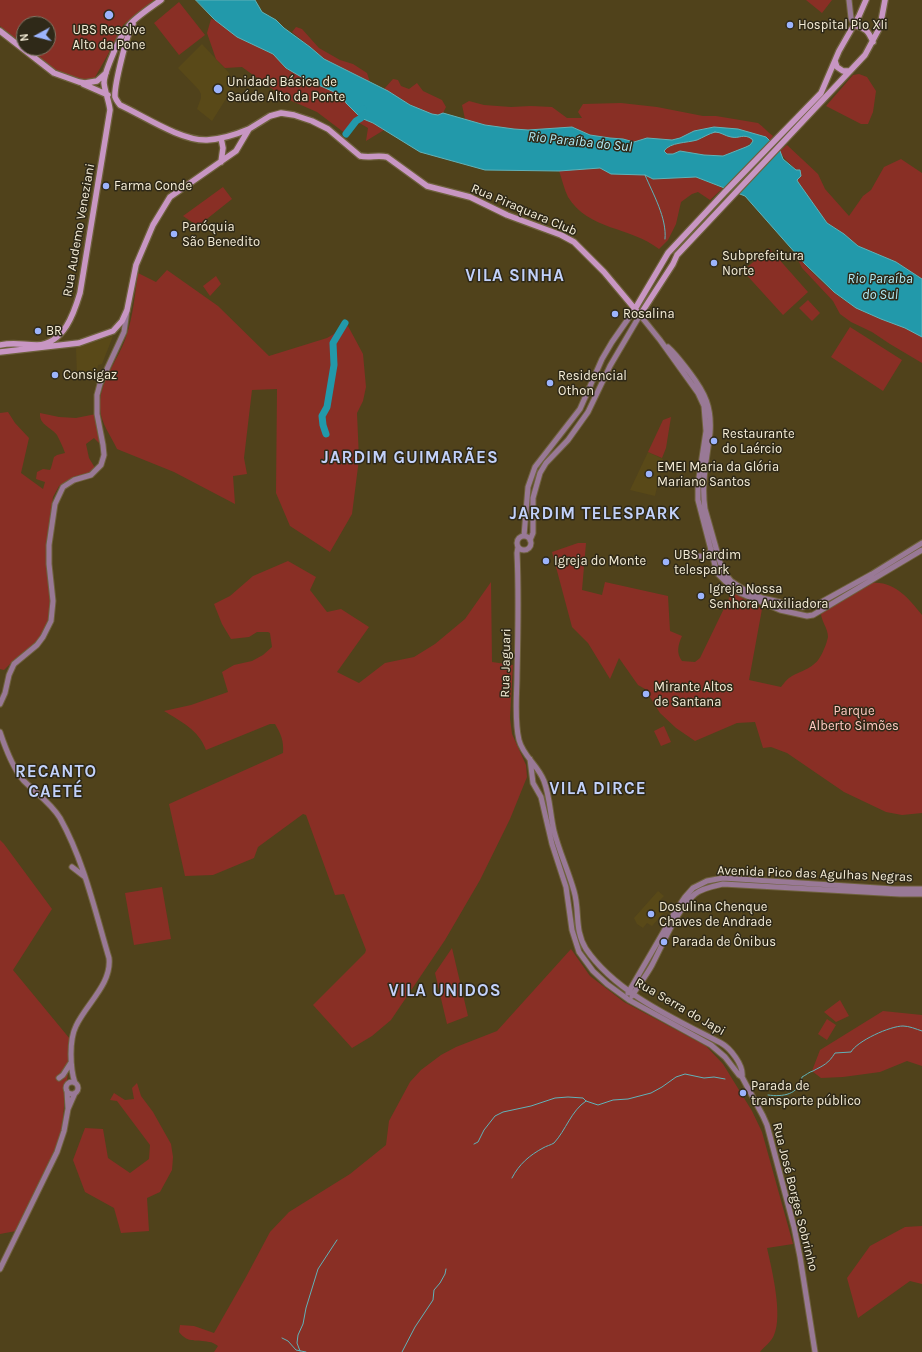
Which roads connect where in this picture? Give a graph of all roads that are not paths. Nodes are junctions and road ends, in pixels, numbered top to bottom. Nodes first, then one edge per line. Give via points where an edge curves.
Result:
1 (161, 0) edge
2 (849, 0) edge
3 (866, 0) edge
4 (885, 0) edge
5 (137, 17) junction
6 (854, 25) junction
7 (0, 31) edge
8 (873, 42) junction
9 (835, 61) junction
10 (107, 70) junction
11 (850, 72) junction
12 (118, 77) junction
13 (79, 82) junction
14 (116, 90) junction
15 (107, 95) junction
16 (120, 105) junction
17 (110, 110) junction
18 (809, 110) junction
19 (249, 129) junction
20 (221, 138) junction
21 (221, 162) junction
22 (635, 309) junction
23 (127, 310) junction
24 (640, 315) junction
25 (113, 331) junction
26 (58, 336) junction
27 (121, 339) junction
28 (660, 340) junction
29 (0, 345) edge
30 (60, 346) junction
31 (0, 352) edge
32 (561, 433) junction
33 (568, 440) junction
34 (553, 444) junction
35 (559, 449) junction
36 (524, 536) junction
37 (530, 540) junction
38 (922, 544) edge
39 (518, 546) junction
40 (712, 548) junction
41 (523, 550) junction
42 (922, 550) edge
43 (692, 555) dead end
44 (517, 564) junction
45 (816, 605) junction
46 (802, 607) junction
47 (819, 612) junction
48 (802, 615) junction
49 (0, 704) edge
50 (0, 732) edge
51 (530, 759) junction
52 (544, 780) junction
53 (533, 783) junction
54 (547, 790) junction
55 (539, 794) junction
56 (72, 867) dead end
57 (85, 877) junction
58 (922, 889) edge
59 (922, 894) edge
60 (577, 918) joint
61 (570, 919) joint
62 (631, 993) junction
63 (628, 999) junction
64 (70, 1062) junction
65 (742, 1077) junction
66 (59, 1078) dead end
67 (75, 1083) junction
68 (68, 1084) junction
69 (67, 1091) junction
70 (75, 1093) junction
71 (68, 1109) junction
72 (0, 1269) edge
73 (815, 1352) edge

1 - 5 main road, Rua Audemo Veneziani
2 - 6 street
3 - 6 main road
4 - 8 main road via 880,27
5 - 10 main road, Rua Audemo Veneziani via 119,39
5 - 12 main road, Rua Audemo Veneziani via 126,40
6 - 8 main road via 865,28
6 - 9 main road
7 - 13 main road via 54,73
8 - 11 main road
9 - 11 main road via 837,67
9 - 18 main road via 821,93
10 - 12 main road via 116,70
10 - 13 main road via 97,81
10 - 15 main road, Rua Audemo Veneziani via 104,82
11 - 18 main road
12 - 14 main road, Rua Audemo Veneziani
13 - 15 main road
14 - 15 main road
14 - 16 main road, Rua Audemo Veneziani via 116,100
15 - 17 main road, Rua Audemo Veneziani
16 - 17 main road via 114,105
16 - 20 main road via 181,135 202,140
17 - 26 main road, Rua Audemo Veneziani via 80,293 71,321
18 - 22 main road via 724,193 668,253
18 - 24 main road via 806,118 676,255 673,264
19 - 20 main road
19 - 21 main road via 236,151
19 - 22 main road, Rua Piraquara Club via 270,116 281,113 312,121 328,129 360,156 387,157 427,186 470,198 562,235 574,242 604,272
20 - 21 main road
21 - 23 main road via 170,198 163,207 136,265
22 - 24 main road, Rua Piraquara Club
22 - 32 street via 602,359 580,408
23 - 25 main road
23 - 27 street
24 - 28 street
24 - 33 street via 610,366 588,412
25 - 27 street
25 - 30 main road via 79,343
26 - 29 main road, Rua Audemo Veneziani via 40,344
26 - 30 main road
27 - 49 street via 97,395 97,414 104,455 101,465 92,475 74,480 63,487 55,504 49,545 53,601 51,621 44,637 14,664
28 - 40 street via 698,393 704,406 706,431 698,500
28 - 46 street via 677,356 703,391 708,404 710,431 703,499 723,571 731,581 762,598
30 - 31 main road
32 - 33 street via 563,438
32 - 34 street
33 - 35 street
34 - 35 street
34 - 36 street via 534,467 530,478
35 - 37 street via 540,473 533,498 534,533
36 - 37 street
36 - 39 street via 520,538
37 - 41 street via 528,550
38 - 45 street
39 - 41 street
39 - 44 street, Rua Jaguari
40 - 43 street via 704,557
40 - 48 street via 717,573 730,586 780,610
41 - 44 street, Rua Jaguari
42 - 47 street
44 - 51 street, Rua Jaguari via 517,718 519,740
45 - 46 street
45 - 47 street
46 - 48 street
47 - 48 street
50 - 57 street via 21,777 50,805 60,819
51 - 52 street, Rua Jaguari
51 - 53 street, Rua Jaguari
52 - 53 street via 536,780
52 - 54 street, Rua Jaguari
53 - 55 street, Rua Jaguari
54 - 55 street
54 - 60 street, Rua Jaguari via 554,832 575,892
55 - 61 street, Rua Jaguari via 566,887
56 - 57 street
57 - 64 street via 109,964 105,979 74,1030
58 - 62 street, Avenida Pico das Agulhas Negras via 723,878 707,881 693,888 675,912
59 - 62 street, Avenida Pico das Agulhas Negras via 723,884 709,887 690,899 679,914 651,967
60 - 62 street, Rua Serra do Japi via 581,939 586,949 604,970
61 - 63 street, Rua Serra do Japi via 575,942 593,970
62 - 63 street, Avenida Pico das Agulhas Negras
62 - 65 street, Rua Serra do Japi via 728,1047 743,1072
63 - 65 street, Rua Serra do Japi via 719,1050
64 - 66 street
64 - 67 street
64 - 68 street
65 - 73 street, Rua José Borges Sobrinho via 767,1125 794,1227
67 - 68 street
67 - 70 street via 78,1089
68 - 69 street
69 - 70 street
69 - 71 street
70 - 71 street
71 - 72 street via 57,1152

